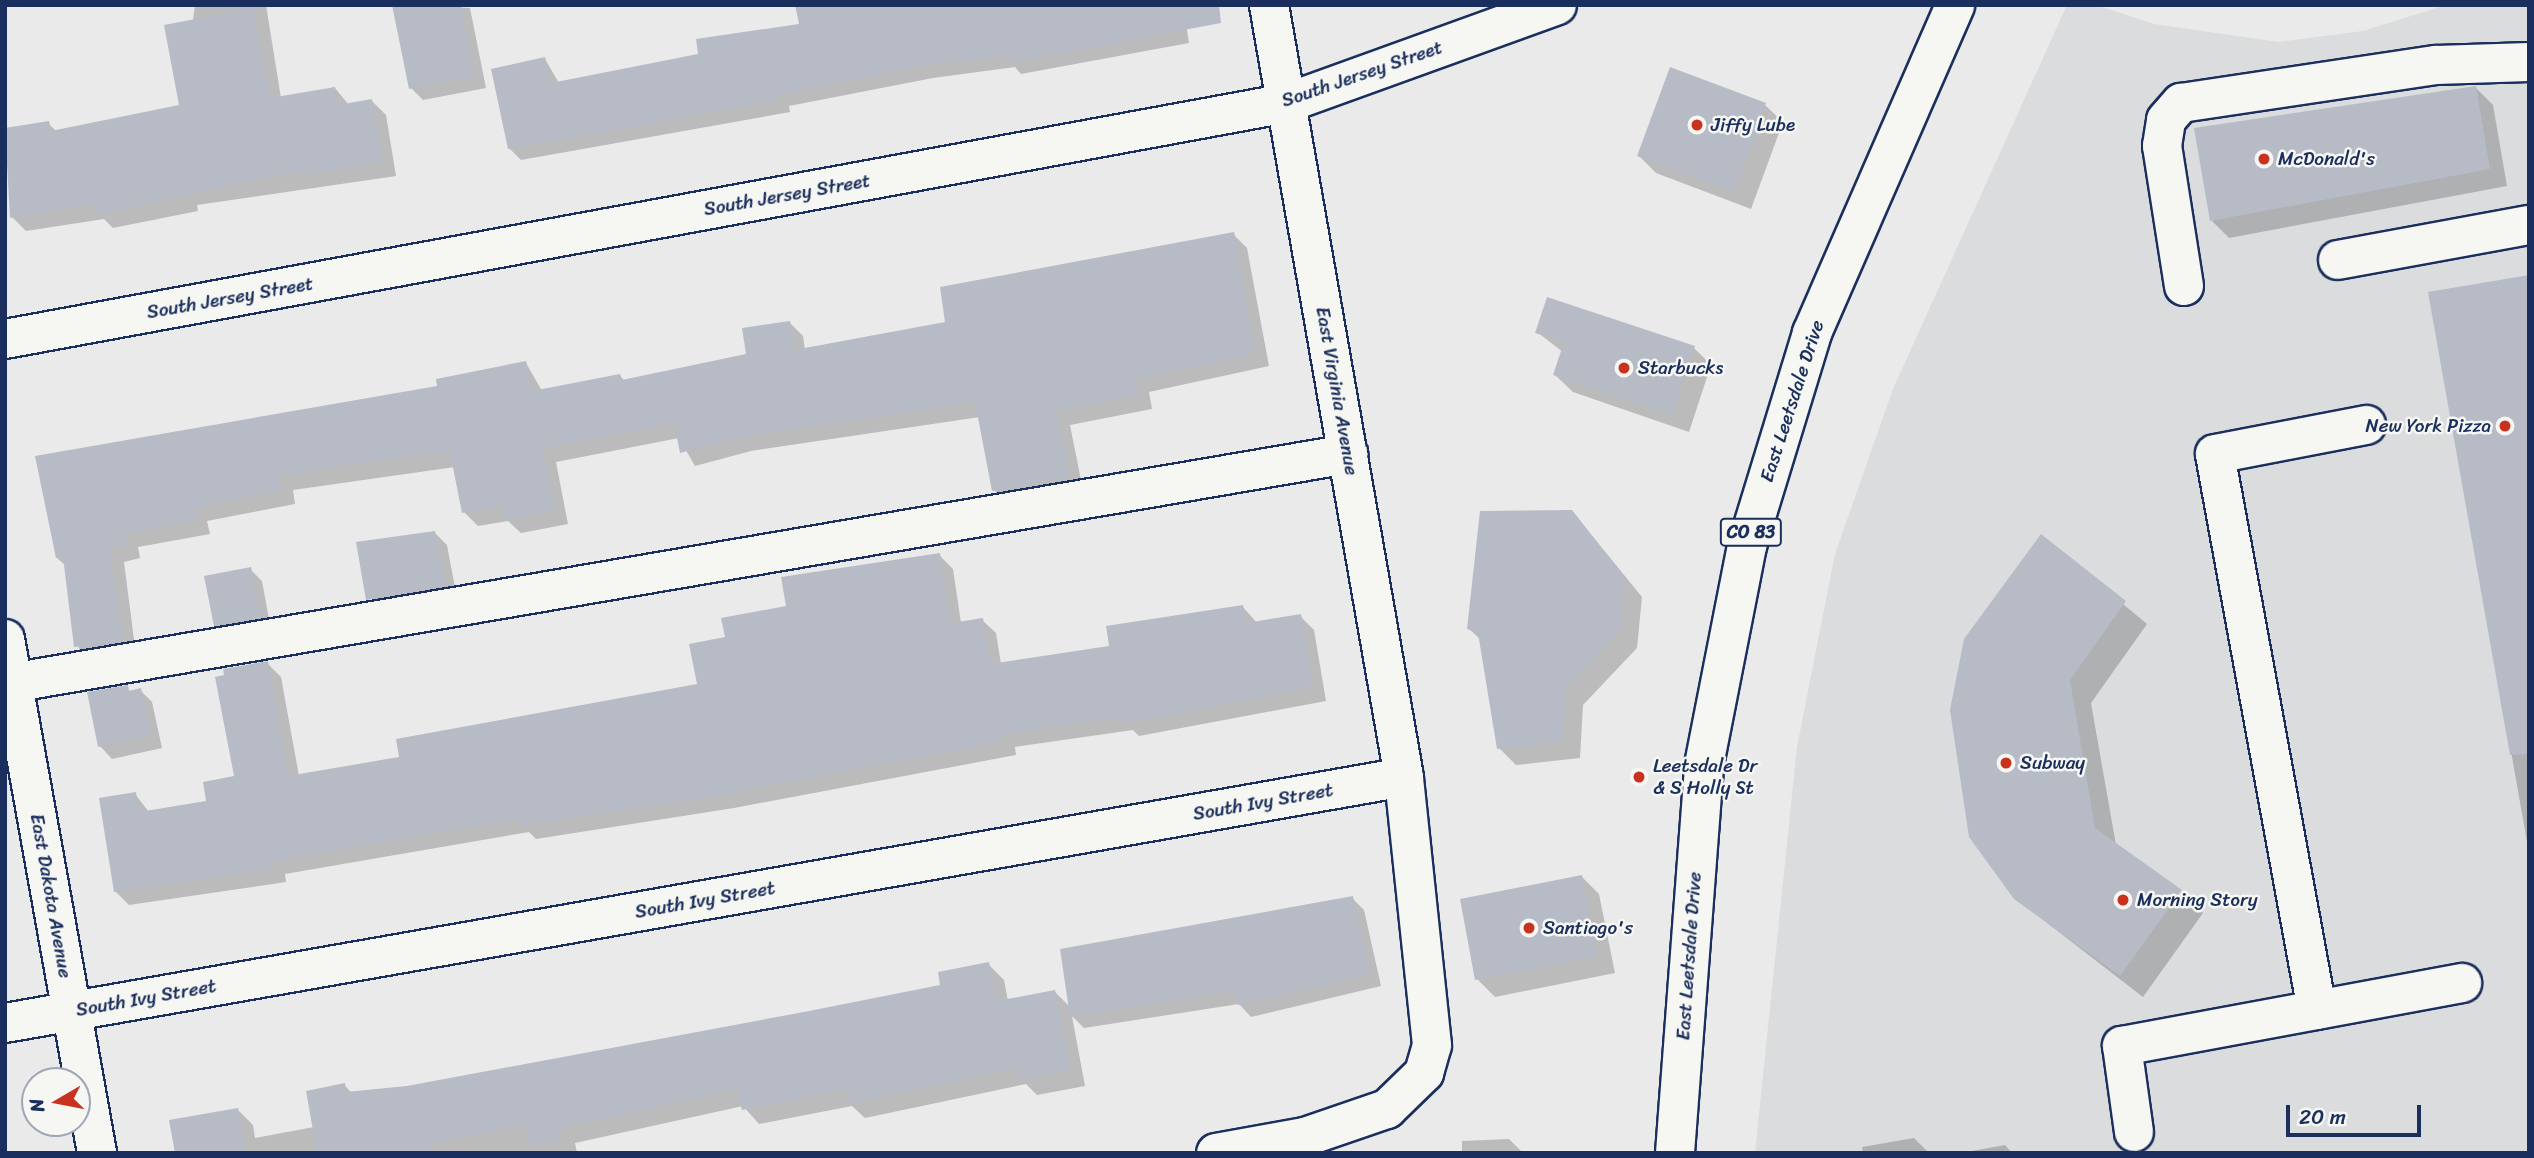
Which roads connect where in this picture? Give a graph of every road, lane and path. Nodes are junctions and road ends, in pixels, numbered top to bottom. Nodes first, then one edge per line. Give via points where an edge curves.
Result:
1 (1269, 5) edge
2 (1558, 5) edge
3 (1955, 5) edge
4 (2529, 62) edge
5 (1287, 103) junction
6 (2529, 225) edge
7 (2338, 260) dead end
8 (2184, 286) dead end
9 (5, 339) edge
10 (2367, 425) dead end
11 (1348, 454) junction
12 (5, 639) edge
13 (9, 683) edge
14 (1404, 777) junction
15 (2462, 983) dead end
16 (2317, 1010) junction
17 (72, 1011) junction
18 (5, 1023) edge
19 (2134, 1132) dead end
20 (97, 1153) edge
21 (1216, 1153) edge
22 (1675, 1153) edge

1 - 5 street, East Virginia Avenue
2 - 5 street, South Jersey Street
3 - 22 street, East Leetsdale Drive / CO 83 via 1812,333 1746,546 1704,765
4 - 8 street via 2436,65 2181,103 2166,120 2162,146
5 - 9 street, South Jersey Street
5 - 11 street, East Virginia Avenue
6 - 7 street
10 - 16 street via 2215,454
11 - 13 street
11 - 14 street, East Virginia Avenue
12 - 13 street, East Dakota Avenue
13 - 17 street, East Dakota Avenue
14 - 17 street, South Ivy Street
14 - 21 street, East Virginia Avenue via 1432,1004 1424,1073 1408,1095 1356,1123
15 - 16 street
16 - 19 street via 2122,1046
17 - 18 street, South Ivy Street
17 - 20 street, East Dakota Avenue

